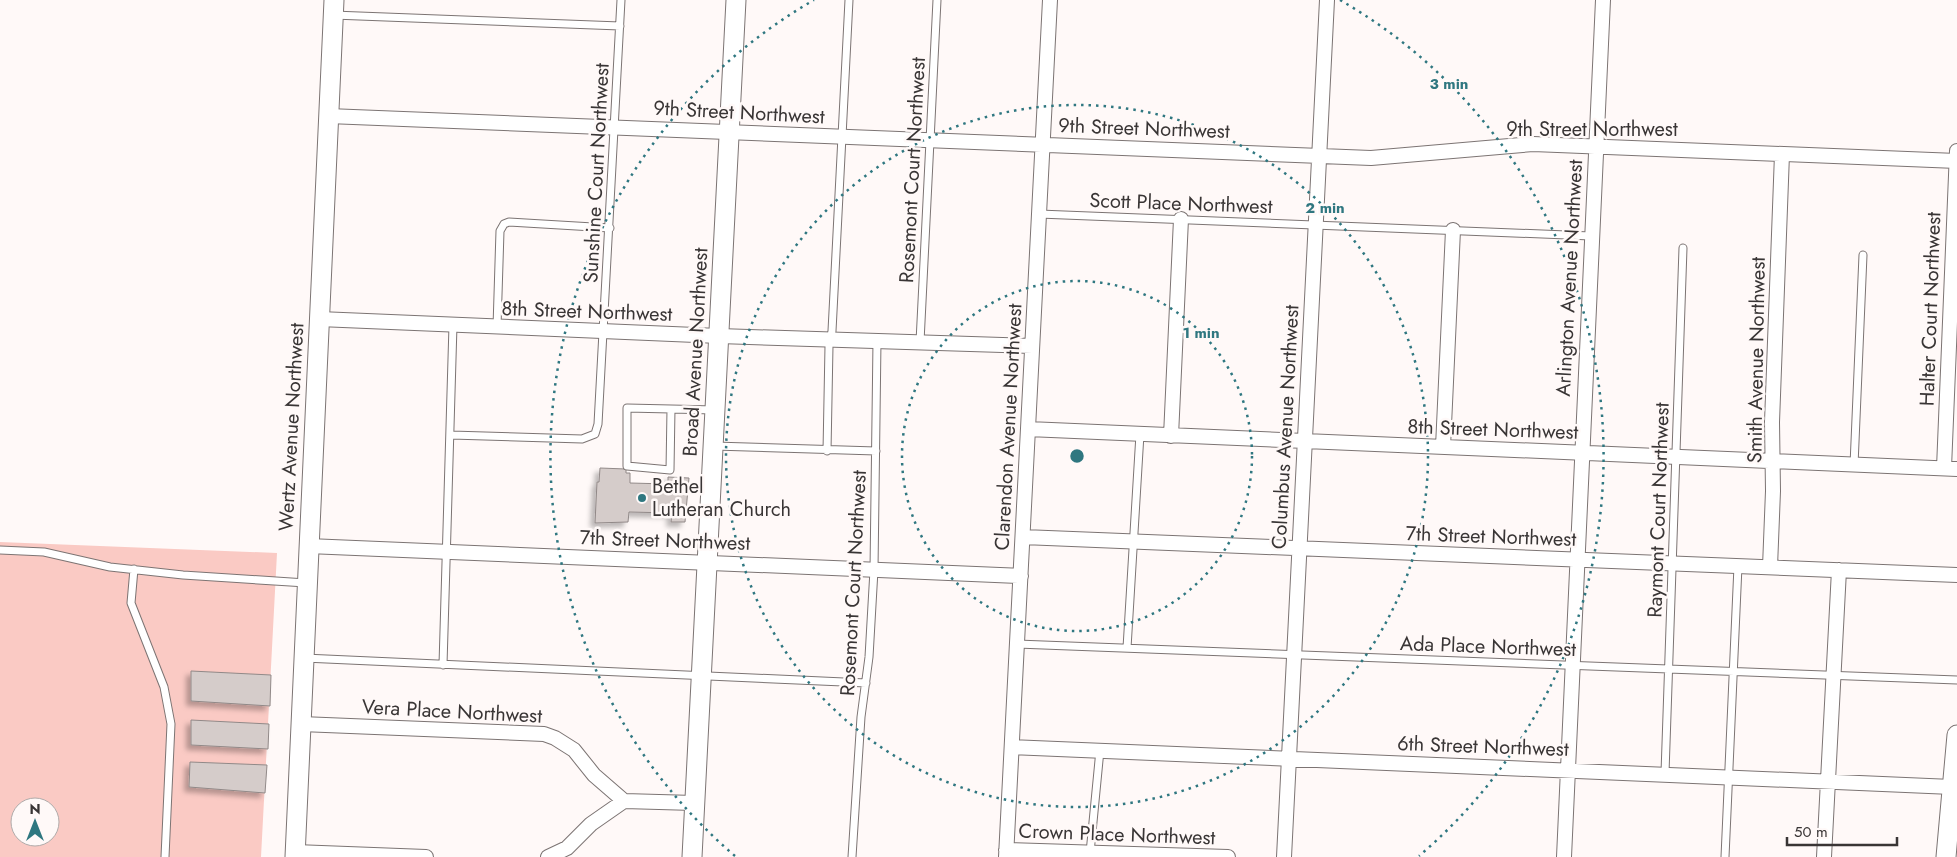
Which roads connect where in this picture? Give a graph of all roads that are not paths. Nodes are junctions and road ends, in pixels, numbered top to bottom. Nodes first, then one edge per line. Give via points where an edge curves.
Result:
1 (621, 0) edge
2 (736, 0) edge
3 (849, 0) edge
4 (937, 0) edge
5 (1050, 0) edge
6 (1328, 0) edge
7 (1603, 0) edge
8 (333, 8) edge
9 (620, 26) junction
10 (328, 116) junction
11 (615, 126) junction
12 (729, 132) junction
13 (844, 137) junction
14 (930, 140) junction
15 (1043, 144) junction
16 (1595, 145) junction
17 (1957, 151) edge
18 (1782, 154) junction
19 (1320, 155) junction
20 (1957, 161) edge
21 (1039, 214) junction
22 (1181, 219) junction
23 (1316, 225) junction
24 (610, 228) junction
25 (1453, 230) junction
26 (1591, 236) junction
27 (1683, 248) dead end
28 (1863, 254) dead end
29 (319, 319) junction
30 (453, 325) junction
31 (497, 327) junction
32 (603, 331) junction
33 (719, 336) junction
34 (830, 340) junction
35 (876, 341) junction
36 (920, 342) junction
37 (1032, 346) junction
38 (671, 409) junction
39 (715, 410) junction
40 (1028, 429) junction
41 (1140, 434) junction
42 (451, 435) junction
43 (1171, 436) junction
44 (1305, 441) junction
45 (713, 446) junction
46 (1443, 447) junction
47 (827, 451) junction
48 (876, 451) junction
49 (1582, 453) junction
50 (1676, 457) junction
51 (1773, 461) junction
52 (1854, 465) junction
53 (1951, 468) edge
54 (1023, 537) junction
55 (1135, 541) junction
56 (308, 546) junction
57 (1299, 548) junction
58 (0, 550) edge
59 (446, 552) junction
60 (1578, 560) junction
61 (707, 562) junction
62 (1672, 564) junction
63 (1738, 566) junction
64 (1770, 567) junction
65 (134, 570) junction
66 (874, 570) junction
67 (1839, 570) junction
68 (1021, 576) junction
69 (1957, 576) edge
70 (307, 583) junction
71 (1017, 644) junction
72 (1127, 648) junction
73 (1295, 654) junction
74 (304, 658) junction
75 (443, 665) junction
76 (1573, 666) junction
77 (1668, 669) junction
78 (1733, 672) junction
79 (701, 676) junction
80 (1832, 676) junction
81 (1957, 680) edge
82 (866, 683) junction
83 (301, 724) junction
84 (1957, 735) edge
85 (1012, 747) junction
86 (1100, 750) junction
87 (1290, 758) junction
88 (1568, 770) junction
89 (1665, 773) junction
90 (1728, 776) junction
91 (1827, 780) junction
92 (1952, 786) junction
93 (624, 801) junction
94 (694, 803) junction
95 (1090, 852) junction
96 (295, 854) edge
97 (1006, 854) edge
98 (1057, 854) edge
99 (1193, 856) edge
100 (165, 857) edge
101 (426, 857) edge
102 (548, 857) edge
103 (692, 857) edge
104 (852, 857) edge
105 (1228, 857) edge
106 (1284, 857) edge
107 (1564, 857) edge
108 (1725, 857) edge
109 (1824, 857) edge
110 (1946, 857) edge

1 - 9 lane, Sunshine Court Northwest
2 - 12 main road, Broad Avenue Northwest
3 - 13 lane
4 - 14 lane, Rosemont Court Northwest
5 - 15 street, Clarendon Avenue Northwest
6 - 19 street, Columbus Avenue Northwest
7 - 16 street, Arlington Avenue Northwest
8 - 9 lane
8 - 10 main road, Wertz Avenue Northwest
9 - 11 lane, Sunshine Court Northwest
10 - 11 street, 9th Street Northwest
10 - 29 main road, Wertz Avenue Northwest
11 - 12 street, 9th Street Northwest
11 - 24 lane, Sunshine Court Northwest
12 - 13 street, 9th Street Northwest
12 - 33 main road, Broad Avenue Northwest
13 - 14 street, 9th Street Northwest
13 - 34 lane
14 - 15 street, 9th Street Northwest
14 - 36 lane, Rosemont Court Northwest
15 - 19 street, 9th Street Northwest
15 - 21 street, Clarendon Avenue Northwest
16 - 18 street, 9th Street Northwest
16 - 19 street, 9th Street Northwest via 1533,144 1371,158
16 - 26 street, Arlington Avenue Northwest
17 - 20 street, Halter Court Northwest
18 - 20 street, 9th Street Northwest
18 - 51 street, Smith Avenue Northwest
19 - 23 street, Columbus Avenue Northwest
20 - 53 street, Halter Court Northwest
21 - 22 lane, Scott Place Northwest
21 - 37 street, Clarendon Avenue Northwest
22 - 23 lane, Scott Place Northwest
22 - 43 street
23 - 25 lane, Scott Place Northwest
23 - 44 street, Columbus Avenue Northwest
24 - 31 lane via 504,224 500,234
24 - 32 lane, Sunshine Court Northwest
25 - 26 lane, Scott Place Northwest
25 - 46 street
26 - 49 street, Arlington Avenue Northwest
27 - 50 lane, Raymont Court Northwest
28 - 52 lane
29 - 30 street, 8th Street Northwest
29 - 56 main road, Wertz Avenue Northwest
30 - 31 street, 8th Street Northwest
30 - 42 lane
31 - 32 street, 8th Street Northwest
32 - 33 street, 8th Street Northwest
32 - 42 lane, Sunshine Court Northwest via 598,424 593,436 582,439
33 - 34 street, 8th Street Northwest
33 - 39 main road, Broad Avenue Northwest
34 - 35 street, 8th Street Northwest
34 - 47 lane
35 - 36 street, 8th Street Northwest
35 - 48 lane, Rosemont Court Northwest
36 - 37 street, 8th Street Northwest
37 - 40 street, Clarendon Avenue Northwest
38 - 38 lane via 627,408 627,466 670,470
38 - 39 lane
39 - 45 main road, Broad Avenue Northwest
40 - 41 street, 8th Street Northwest
40 - 54 street, Clarendon Avenue Northwest
41 - 43 street, 8th Street Northwest
41 - 55 lane
42 - 59 lane
43 - 44 street, 8th Street Northwest
44 - 46 street, 8th Street Northwest
44 - 57 street, Columbus Avenue Northwest
45 - 47 lane
45 - 61 main road, Broad Avenue Northwest
46 - 49 street, 8th Street Northwest
47 - 48 lane
48 - 66 lane, Rosemont Court Northwest
49 - 50 street, 8th Street Northwest
49 - 60 street, Arlington Avenue Northwest
50 - 51 street, 8th Street Northwest
50 - 62 lane, Raymont Court Northwest
51 - 52 street, 8th Street Northwest
51 - 64 street, Smith Avenue Northwest
52 - 53 street, 8th Street Northwest
54 - 55 street, 7th Street Northwest
54 - 68 street, Clarendon Avenue Northwest
55 - 57 street, 7th Street Northwest
55 - 72 lane
56 - 59 street, 7th Street Northwest
56 - 70 main road, Wertz Avenue Northwest
57 - 60 street, 7th Street Northwest
57 - 73 street, Columbus Avenue Northwest
58 - 65 lane via 44,552
59 - 61 street, 7th Street Northwest
59 - 75 lane
60 - 62 street, 7th Street Northwest
60 - 76 street, Arlington Avenue Northwest
61 - 66 street, 7th Street Northwest
61 - 79 main road, Broad Avenue Northwest
62 - 63 street, 7th Street Northwest
62 - 77 lane, Raymont Court Northwest
63 - 64 street, 7th Street Northwest
63 - 78 lane
64 - 67 street, 7th Street Northwest
65 - 70 lane
65 - 100 lane via 131,603 164,687 171,724
66 - 68 street, 7th Street Northwest
66 - 82 lane, Rosemont Court Northwest
67 - 69 street, 7th Street Northwest
67 - 80 street
68 - 71 street, Clarendon Avenue Northwest
70 - 74 main road, Wertz Avenue Northwest
71 - 72 lane, Ada Place Northwest
71 - 85 street, Clarendon Avenue Northwest
72 - 73 lane, Ada Place Northwest
73 - 76 lane, Ada Place Northwest
73 - 87 street, Columbus Avenue Northwest
74 - 75 lane
74 - 83 main road, Wertz Avenue Northwest
75 - 79 lane
76 - 77 lane, Ada Place Northwest
76 - 88 street, Arlington Avenue Northwest
77 - 78 lane, Ada Place Northwest
77 - 89 lane, Raymont Court Northwest
78 - 80 lane, Ada Place Northwest
78 - 90 lane
79 - 82 lane
79 - 94 main road, Broad Avenue Northwest
80 - 81 lane, Ada Place Northwest
80 - 91 street
82 - 104 lane, Rosemont Court Northwest
83 - 93 street, Vera Place Northwest via 544,734 574,750 594,775
83 - 96 main road, Wertz Avenue Northwest
84 - 92 main road
85 - 86 street, 6th Street Northwest
85 - 97 street, Clarendon Avenue Northwest
86 - 87 street, 6th Street Northwest
86 - 95 lane
87 - 88 street, 6th Street Northwest
87 - 106 street, Columbus Avenue Northwest
88 - 89 street, 6th Street Northwest
88 - 107 street, Arlington Avenue Northwest
89 - 90 street, 6th Street Northwest
90 - 91 street, 6th Street Northwest
90 - 108 lane
91 - 92 street, 6th Street Northwest
91 - 109 street
92 - 110 main road
93 - 94 street
93 - 102 street via 591,824 567,848
94 - 103 main road, Broad Avenue Northwest
95 - 98 street, Crown Place Northwest
95 - 99 street, Crown Place Northwest
96 - 101 street
97 - 98 street, Crown Place Northwest
99 - 105 street, Crown Place Northwest

